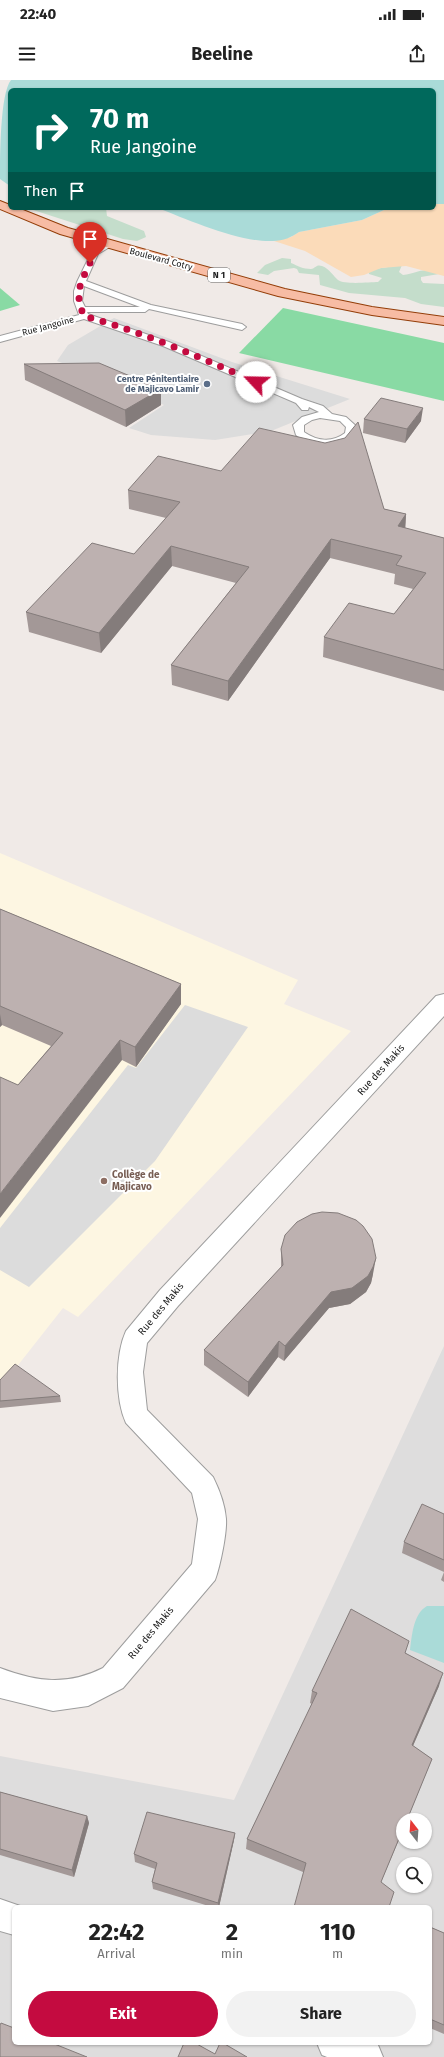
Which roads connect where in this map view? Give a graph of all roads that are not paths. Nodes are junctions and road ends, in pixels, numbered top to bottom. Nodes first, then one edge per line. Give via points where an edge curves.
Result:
1 (12, 210) edge
2 (109, 245) junction
3 (81, 282) junction
4 (160, 309) junction
5 (82, 313) junction
6 (444, 321) edge
7 (242, 327) dead end
8 (0, 339) edge
9 (300, 401) junction
10 (328, 415) junction
11 (306, 418) junction
12 (444, 1002) edge
13 (0, 1682) edge
14 (0, 1915) edge
15 (12, 1918) edge

1 - 2 main road, Boulevard Cotry / N 1 via 64,231
2 - 3 lane, Rue Jangoine via 95,253
2 - 6 main road, Boulevard Cotry / N 1 via 283,292 372,311
3 - 4 lane
3 - 5 lane, Rue Jangoine via 78,301
4 - 5 lane
4 - 7 lane
5 - 8 lane, Rue Jangoine
5 - 9 lane via 183,350
9 - 10 lane via 320,408
9 - 11 lane via 307,410
10 - 11 lane
10 - 11 lane via 343,419 351,426 352,430 346,438 325,443 309,440 299,433 298,429
12 - 13 street, Rue des Makis via 169,1298 135,1339 130,1372 135,1415 204,1486 212,1519 205,1570 113,1678 95,1688 52,1696
14 - 15 street

